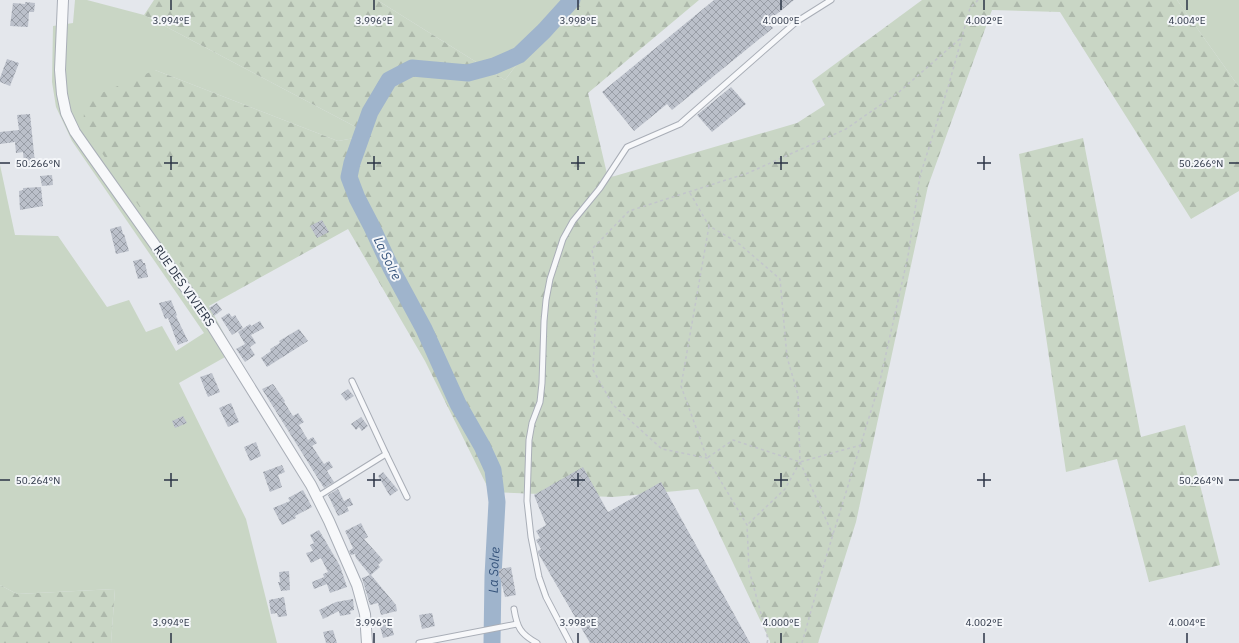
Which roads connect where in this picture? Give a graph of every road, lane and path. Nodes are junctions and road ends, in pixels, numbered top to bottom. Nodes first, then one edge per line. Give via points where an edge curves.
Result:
1 (63, 0) edge
2 (831, 0) edge
3 (978, 0) edge
4 (962, 37) junction
5 (690, 192) junction
6 (709, 226) junction
7 (352, 381) dead end
8 (861, 445) junction
9 (386, 454) junction
10 (706, 458) junction
11 (800, 462) junction
12 (317, 497) junction
13 (407, 497) dead end
14 (747, 525) junction
15 (833, 535) junction
16 (514, 609) dead end
17 (517, 624) junction
18 (367, 643) edge
19 (419, 643) edge
20 (537, 643) edge
21 (570, 643) edge
22 (767, 643) edge
23 (802, 643) edge

1 - 12 street, RUE DES VIVIERS via 60,64 62,94 66,113 75,132 209,322
2 - 21 lane via 796,22 680,124 627,147 600,188 573,221 563,239 550,278 546,300 540,402 529,440 528,501 531,537 539,577 546,597
3 - 4 path via 970,8
4 - 5 path via 899,92 846,129 748,173
4 - 8 path via 950,84 920,176 908,256 879,385
5 - 6 path
5 - 10 path via 629,211 592,249 596,290 593,370 613,405 662,449
6 - 10 path via 681,386
6 - 11 path via 737,242 780,278 787,357 798,395
7 - 9 lane
8 - 11 path
8 - 15 path
9 - 12 lane
9 - 13 lane
10 - 11 path via 733,440
10 - 14 path
11 - 14 path via 785,489
11 - 15 path
12 - 18 street, RUE DES VIVIERS via 361,597
14 - 22 path via 749,570
15 - 23 path
16 - 17 lane
17 - 19 lane
17 - 20 lane via 525,636

